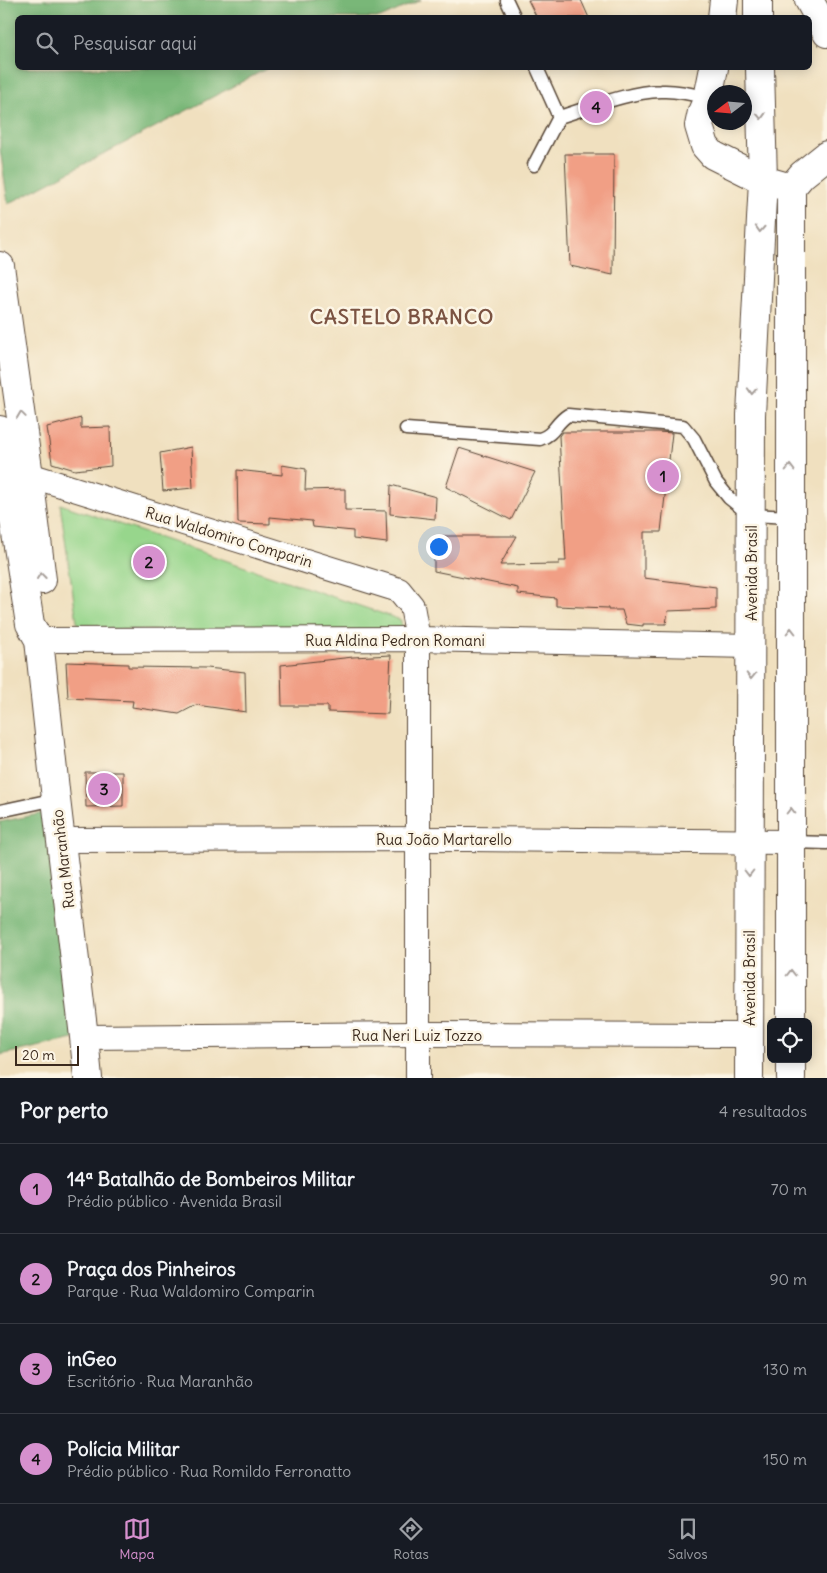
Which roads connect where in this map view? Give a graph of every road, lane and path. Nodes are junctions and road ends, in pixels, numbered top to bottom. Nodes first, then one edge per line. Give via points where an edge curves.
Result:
1 (507, 0) edge
2 (724, 0) edge
3 (758, 0) edge
4 (808, 0) edge
5 (513, 15) edge
6 (722, 15) edge
7 (758, 15) edge
8 (827, 33) edge
9 (538, 70) edge
10 (714, 70) edge
11 (760, 70) edge
12 (711, 85) edge
13 (707, 98) edge
14 (707, 100) edge
15 (559, 117) junction
16 (827, 155) edge
17 (534, 165) dead end
18 (763, 180) junction
19 (791, 188) junction
20 (0, 266) edge
21 (8, 375) edge
22 (406, 429) dead end
23 (0, 430) edge
24 (18, 472) junction
25 (750, 515) junction
26 (790, 517) junction
27 (418, 639) junction
28 (39, 640) junction
29 (751, 646) junction
30 (56, 799) junction
31 (0, 811) edge
32 (418, 839) junction
33 (61, 840) junction
34 (748, 841) junction
35 (792, 842) junction
36 (827, 843) edge
37 (791, 1018) edge
38 (418, 1034) junction
39 (749, 1035) junction
40 (84, 1037) junction
41 (791, 1063) edge
42 (88, 1078) edge
43 (418, 1078) edge
44 (749, 1078) edge
45 (791, 1078) edge

1 - 5 lane
2 - 6 main road
3 - 7 main road
4 - 8 main road
9 - 15 lane
10 - 12 main road
11 -> 18 main road, Avenida Brasil
13 - 15 lane via 661,90
14 - 18 main road via 699,126 705,146 713,155
15 - 17 lane
16 - 19 main road
18 - 19 main road
18 -> 25 main road, Avenida Brasil via 751,415
26 -> 19 main road
20 - 21 main road, Rua Maranhão
24 -> 21 main road, Rua Maranhão
22 - 25 lane via 540,439 548,436 568,415 683,426 694,439 716,482
23 - 24 main road, Rua Maranhão
24 - 27 street, Rua Waldomiro Comparin via 399,590 412,606
24 - 28 main road, Rua Maranhão via 30,624
25 - 26 lane
25 - 29 main road, Avenida Brasil
35 -> 26 main road
27 - 28 street, Rua Aldina Pedron Romani
27 - 29 street, Rua Aldina Pedron Romani
27 - 32 street, Rua Waldomiro Comparin
28 - 30 main road, Rua Maranhão
29 -> 34 main road, Avenida Brasil
30 - 31 lane
30 - 33 main road, Rua Maranhão
32 - 33 street, Rua João Martarello
32 - 34 street, Rua João Martarello
32 - 38 street, Rua Waldomiro Comparin
33 - 40 main road, Rua Maranhão
34 - 35 street, Rua João Martarello
34 -> 39 main road, Avenida Brasil
35 - 36 lane, Rua João Martarello
37 -> 35 main road
38 - 39 street, Rua Neri Luiz Tozzo
38 - 40 street, Rua Neri Luiz Tozzo
38 - 43 street, Rua Waldomiro Comparin
39 - 44 main road, Avenida Brasil
40 - 42 main road, Rua Maranhão
41 - 45 main road

